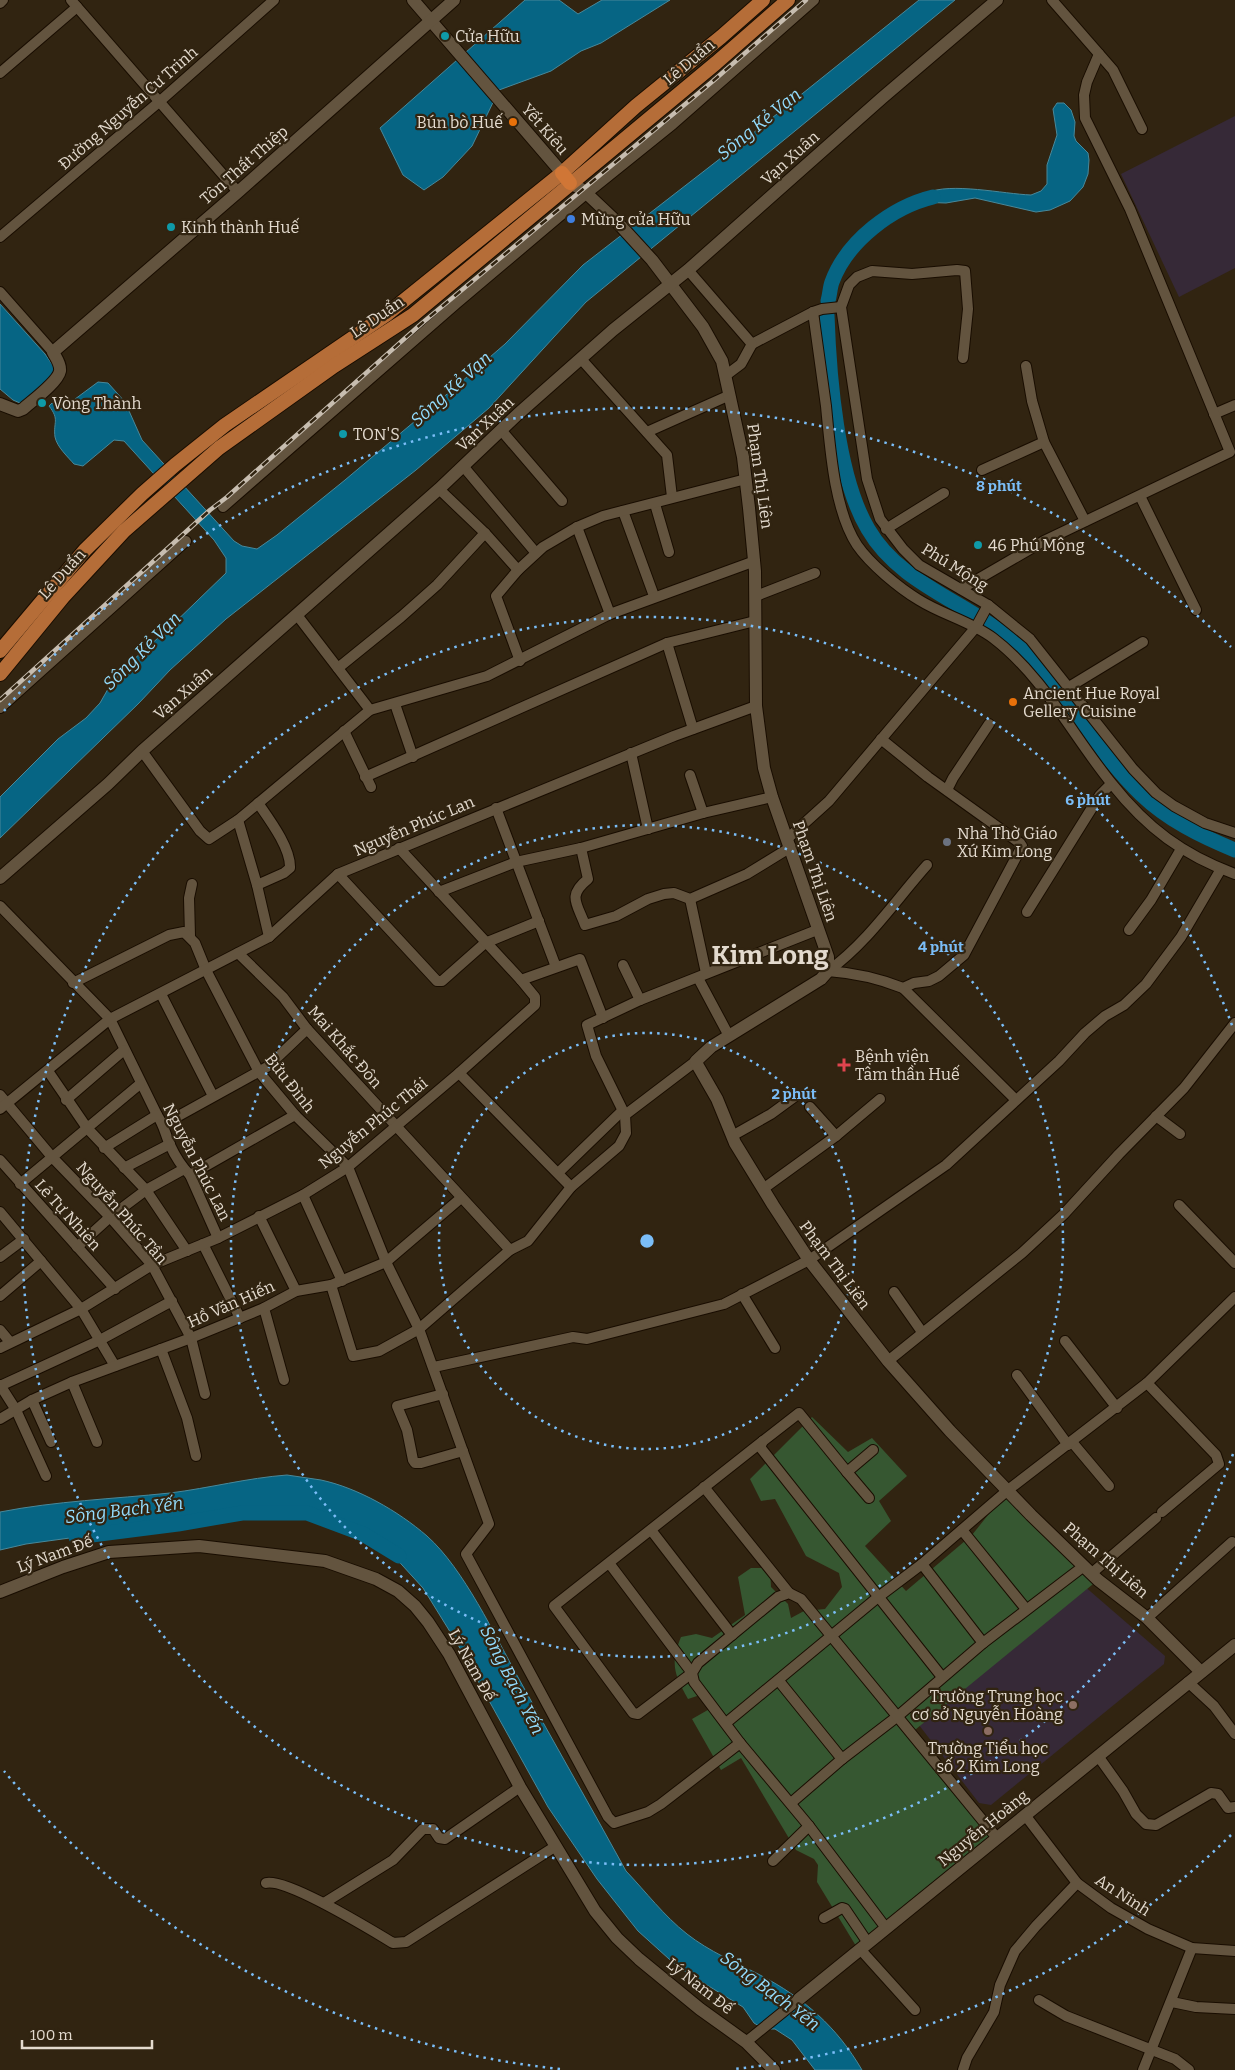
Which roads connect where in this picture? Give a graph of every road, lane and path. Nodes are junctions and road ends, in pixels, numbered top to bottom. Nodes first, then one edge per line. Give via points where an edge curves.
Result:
1 (3, 0) edge
2 (274, 0) edge
3 (413, 0) edge
4 (454, 0) edge
5 (763, 0) edge
6 (788, 0) edge
7 (814, 0) edge
8 (997, 0) edge
9 (1052, 0) edge
10 (0, 3) edge
11 (74, 3) edge
12 (431, 20) junction
13 (1099, 54) junction
14 (0, 73) edge
15 (159, 102) junction
16 (1142, 130) dead end
17 (566, 178) junction
18 (238, 192) junction
19 (586, 194) junction
20 (0, 237) edge
21 (688, 270) junction
22 (670, 283) junction
23 (0, 292) edge
24 (841, 307) junction
25 (813, 312) junction
26 (386, 315) junction
27 (395, 328) junction
28 (752, 344) junction
29 (53, 352) junction
30 (963, 358) dead end
31 (582, 360) junction
32 (1026, 366) dead end
33 (726, 376) junction
34 (730, 396) junction
35 (0, 404) edge
36 (1235, 405) edge
37 (1214, 414) junction
38 (501, 430) junction
39 (647, 432) junction
40 (1044, 442) junction
41 (1232, 454) edge
42 (464, 466) junction
43 (982, 470) dead end
44 (746, 479) junction
45 (439, 489) junction
46 (944, 493) dead end
47 (1140, 496) junction
48 (672, 497) junction
49 (562, 501) dead end
50 (655, 504) junction
51 (223, 507) dead end
52 (623, 510) junction
53 (1086, 521) junction
54 (577, 527) junction
55 (886, 529) junction
56 (485, 532) junction
57 (186, 542) dead end
58 (669, 552) dead end
59 (536, 553) junction
60 (755, 561) junction
61 (518, 570) junction
62 (815, 573) dead end
63 (961, 589) junction
64 (654, 596) junction
65 (756, 596) junction
66 (987, 608) junction
67 (1196, 610) dead end
68 (610, 614) junction
69 (297, 615) junction
70 (755, 621) junction
71 (977, 625) junction
72 (1143, 642) dead end
73 (667, 643) junction
74 (0, 651) edge
75 (520, 660) junction
76 (338, 668) junction
77 (0, 674) edge
78 (1069, 687) junction
79 (395, 704) junction
80 (756, 706) junction
81 (0, 708) edge
82 (370, 710) junction
83 (989, 724) dead end
84 (693, 729) junction
85 (344, 731) junction
86 (881, 739) junction
87 (142, 750) junction
88 (631, 753) junction
89 (413, 757) junction
90 (690, 774) dead end
91 (365, 777) junction
92 (1111, 784) junction
93 (371, 787) dead end
94 (947, 790) junction
95 (772, 797) junction
96 (258, 803) junction
97 (496, 808) junction
98 (703, 813) junction
99 (238, 820) junction
100 (648, 829) junction
101 (1235, 833) edge
102 (789, 843) junction
103 (399, 848) junction
104 (581, 848) junction
105 (1181, 849) junction
106 (516, 862) junction
107 (927, 864) dead end
108 (1221, 869) junction
109 (338, 874) junction
110 (1235, 874) edge
111 (0, 878) edge
112 (192, 884) dead end
113 (257, 885) junction
114 (439, 892) junction
115 (690, 899) junction
116 (0, 906) edge
117 (1027, 912) dead end
118 (539, 922) junction
119 (818, 930) junction
120 (1129, 930) dead end
121 (190, 936) junction
122 (269, 937) junction
123 (486, 943) junction
124 (238, 953) junction
125 (623, 965) dead end
126 (556, 967) junction
127 (206, 970) junction
128 (828, 971) junction
129 (702, 976) junction
130 (521, 980) junction
131 (73, 983) junction
132 (903, 988) junction
133 (161, 994) junction
134 (640, 1000) junction
135 (603, 1018) junction
136 (110, 1020) junction
137 (1235, 1023) edge
138 (307, 1030) junction
139 (729, 1036) junction
140 (124, 1050) junction
141 (696, 1061) junction
142 (48, 1071) junction
143 (259, 1072) junction
144 (459, 1073) junction
145 (140, 1084) junction
146 (797, 1095) dead end
147 (213, 1096) junction
148 (880, 1099) dead end
149 (66, 1100) junction
150 (1016, 1100) junction
151 (2, 1102) edge
152 (810, 1107) dead end
153 (623, 1113) junction
154 (157, 1116) junction
155 (295, 1116) junction
156 (1156, 1116) junction
157 (164, 1124) junction
158 (395, 1127) junction
159 (87, 1128) junction
160 (1180, 1134) dead end
161 (732, 1136) junction
162 (836, 1136) junction
163 (170, 1144) junction
164 (104, 1148) junction
165 (52, 1157) junction
166 (0, 1160) edge
167 (348, 1167) junction
168 (124, 1168) junction
169 (187, 1172) junction
170 (558, 1173) junction
171 (20, 1184) junction
172 (571, 1187) junction
173 (763, 1189) junction
174 (146, 1190) junction
175 (303, 1195) junction
176 (461, 1198) junction
177 (1179, 1205) dead end
178 (0, 1212) edge
179 (259, 1216) junction
180 (110, 1217) junction
181 (218, 1238) junction
182 (24, 1239) junction
183 (203, 1244) junction
184 (78, 1247) junction
185 (510, 1250) junction
186 (187, 1251) junction
187 (0, 1257) edge
188 (42, 1260) junction
189 (809, 1260) junction
190 (386, 1262) junction
191 (1235, 1263) edge
192 (152, 1265) junction
193 (342, 1281) junction
194 (331, 1285) junction
195 (115, 1289) junction
196 (296, 1291) junction
197 (894, 1292) dead end
198 (742, 1294) junction
199 (0, 1296) edge
200 (1235, 1297) edge
201 (172, 1302) junction
202 (264, 1308) junction
203 (81, 1309) junction
204 (240, 1318) junction
205 (419, 1329) junction
206 (0, 1330) edge
207 (922, 1332) junction
208 (191, 1338) junction
209 (100, 1340) junction
210 (1065, 1340) dead end
211 (10, 1342) junction
212 (0, 1348) edge
213 (775, 1348) dead end
214 (161, 1349) junction
215 (888, 1361) junction
216 (115, 1366) junction
217 (434, 1366) junction
218 (1017, 1375) dead end
219 (284, 1380) dead end
220 (72, 1382) junction
221 (1147, 1383) junction
222 (0, 1385) edge
223 (205, 1394) dead end
224 (443, 1394) junction
225 (32, 1400) junction
226 (1117, 1408) junction
227 (16, 1410) junction
228 (0, 1419) edge
229 (763, 1441) junction
230 (51, 1442) dead end
231 (97, 1442) dead end
232 (1070, 1443) junction
233 (873, 1450) dead end
234 (463, 1451) junction
235 (196, 1456) dead end
236 (847, 1472) junction
237 (46, 1476) dead end
238 (1109, 1486) dead end
239 (704, 1487) junction
240 (1008, 1490) junction
241 (869, 1498) dead end
242 (650, 1530) junction
243 (962, 1530) junction
244 (1232, 1542) dead end
245 (609, 1563) junction
246 (922, 1564) junction
247 (1088, 1569) junction
248 (0, 1592) edge
249 (789, 1593) junction
250 (877, 1598) junction
251 (1026, 1609) junction
252 (1147, 1618) junction
253 (732, 1635) junction
254 (832, 1637) junction
255 (983, 1643) junction
256 (1235, 1645) edge
257 (1201, 1672) junction
258 (692, 1673) junction
259 (942, 1677) junction
260 (778, 1682) junction
261 (1188, 1682) junction
262 (898, 1716) junction
263 (726, 1723) junction
264 (1235, 1734) edge
265 (740, 1743) junction
266 (1098, 1756) junction
267 (842, 1759) junction
268 (520, 1787) junction
269 (791, 1803) junction
270 (1235, 1807) edge
271 (1025, 1815) junction
272 (809, 1826) junction
273 (997, 1838) junction
274 (556, 1846) junction
275 (773, 1861) dead end
276 (1077, 1882) junction
277 (266, 1883) dead end
278 (324, 1903) junction
279 (824, 1918) dead end
280 (886, 1928) junction
281 (864, 1946) junction
282 (1192, 1948) junction
283 (1235, 1951) edge
284 (799, 1999) joint
285 (1039, 2000) dead end
286 (1172, 2002) junction
287 (1235, 2009) edge
288 (915, 2010) dead end
289 (749, 2039) junction
290 (1151, 2050) junction
291 (774, 2070) edge
292 (963, 2070) edge
293 (1143, 2070) edge
294 (1189, 2070) edge

1 - 10 street
2 - 15 street, Đường Nguyễn Cư Trinh
3 - 12 street
4 - 12 street, Tôn Thất Thiệp
5 - 17 main road, Lê Duẩn via 636,106
6 - 17 main road, Lê Duẩn via 716,63
7 - 19 street via 673,124
8 - 21 street, Vạn Xuân
9 - 13 street
11 - 14 street
11 - 15 street
12 - 17 street, Yết Kiêu
12 - 18 street, Tôn Thất Thiệp
13 - 16 street via 1113,70
13 - 37 street via 1084,95 1085,118 1130,209
15 - 18 street
15 - 20 street, Đường Nguyễn Cư Trinh
17 - 19 street, Phạm Thị Liên
17 - 26 main road, Lê Duẩn
17 - 27 main road, Lê Duẩn
18 - 29 street, Tôn Thất Thiệp
19 - 22 street, Phạm Thị Liên via 619,224
19 - 51 street
21 - 22 street, Vạn Xuân
21 - 28 street
22 - 31 street, Vạn Xuân
22 - 33 street, Phạm Thị Liên via 713,344
23 - 29 street
24 - 25 street
24 - 30 street via 849,285 856,277 872,271 912,274 965,271 968,309
24 - 55 street, Phú Mộng via 867,479 876,511
25 - 28 street
25 - 71 street via 833,470 854,540 887,576 919,600
26 - 27 main road
26 - 74 main road, Lê Duẩn via 226,425 175,465 85,550
27 - 77 main road, Lê Duẩn via 334,366 219,448 124,531 63,597
28 - 33 street via 741,364
29 - 35 street via 59,362 57,379 23,409 18,411
31 - 38 street, Vạn Xuân
31 - 39 street
32 - 40 street
33 - 34 street, Phạm Thị Liên
34 - 39 street
34 - 44 street, Phạm Thị Liên
36 - 37 street
37 - 41 street
38 - 42 street, Vạn Xuân
38 - 49 street
39 - 48 street via 667,455
40 - 43 street
40 - 53 street
41 - 47 street
42 - 45 street, Vạn Xuân
42 - 59 street
44 - 48 street
44 - 60 street, Phạm Thị Liên
45 - 56 street
45 - 69 street, Vạn Xuân
46 - 55 street
47 - 53 street
47 - 67 street
48 - 50 street
50 - 52 street
50 - 58 street
52 - 54 street
52 - 64 street
53 - 63 street via 1044,541
54 - 59 street
54 - 68 street
55 - 63 street, Phú Mộng via 919,565
56 - 61 street
56 - 76 street via 437,585
57 - 81 street
59 - 61 street
60 - 64 street
60 - 65 street, Phạm Thị Liên
61 - 75 street via 496,596
62 - 65 street
63 - 66 street, Phú Mộng
64 - 68 street
65 - 70 street, Phạm Thị Liên
66 - 71 street
66 - 78 street, Phú Mộng via 1030,639
68 - 75 street
69 - 76 street
69 - 87 street, Vạn Xuân
70 - 73 street
70 - 80 street, Phạm Thị Liên
71 - 86 street
71 - 92 street via 1023,666 1056,705
72 - 78 street
73 - 84 street
73 - 89 street
75 - 79 street via 487,676
76 - 82 street
78 - 101 street, Phú Mộng via 1132,769 1156,793 1205,823
79 - 82 street
79 - 89 street
80 - 84 street, Nguyễn Phúc Lan
80 - 95 street, Phạm Thị Liên via 764,768
82 - 85 street
83 - 94 street
84 - 88 street, Nguyễn Phúc Lan
85 - 91 street
85 - 96 street
86 - 94 street
86 - 102 street
87 - 99 street via 209,839
87 - 111 street, Vạn Xuân
88 - 97 street, Nguyễn Phúc Lan
88 - 100 street
89 - 91 street
90 - 98 street
91 - 93 street
92 - 105 street via 1148,823
92 - 117 street via 1100,795
94 - 132 street via 1022,846 964,955 939,976
95 - 98 street
95 - 102 street, Phạm Thị Liên
96 - 99 street
96 - 113 street via 279,836 290,868
97 - 103 street, Nguyễn Phúc Lan
97 - 106 street
98 - 100 street
99 - 113 street
100 - 104 street
102 - 115 street via 747,874
102 - 119 street, Phạm Thị Liên
103 - 109 street, Nguyễn Phúc Lan
103 - 114 street, Nguyễn Phúc Thái
104 - 106 street
104 - 115 street via 588,879 577,888 574,896 585,925 616,916 664,894 674,893
105 - 108 street
105 - 120 street
106 - 114 street
106 - 118 street
107 - 128 street via 881,920
108 - 110 street
108 - 150 street via 1180,937 1146,984 1124,1005 1085,1033
109 - 122 street, Nguyễn Phúc Lan
109 - 123 street via 437,981 442,981
112 - 121 street
113 - 122 street
114 - 123 street, Nguyễn Phúc Thái
115 - 129 street
116 - 131 street
118 - 123 street
118 - 126 street
119 - 128 street, Phạm Thị Liên via 828,957
119 - 129 street
121 - 127 street, Bửu Đình
121 - 131 street via 184,932 169,935
122 - 124 street, Nguyễn Phúc Lan
123 - 130 street, Nguyễn Phúc Thái
124 - 127 street, Nguyễn Phúc Lan
124 - 138 street, Mai Khắc Đôn via 283,998
125 - 134 street
126 - 130 street
126 - 135 street via 580,959
127 - 133 street, Nguyễn Phúc Lan
127 - 143 street, Bửu Đình
128 - 132 street via 881,979
128 - 139 street via 804,991
129 - 134 street
129 - 139 street
130 - 144 street, Nguyễn Phúc Thái via 535,997 535,1005
131 - 136 street
132 - 150 street
133 - 136 street, Nguyễn Phúc Lan
133 - 147 street
134 - 135 street
135 - 153 street via 588,1025 596,1056
136 - 140 street, Nguyễn Phúc Lan
136 - 142 street, Nguyễn Phúc Lan
137 - 156 street via 1184,1088
138 - 143 street
138 - 158 street, Mai Khắc Đôn
139 - 141 street
140 - 145 street, Nguyễn Phúc Lan
140 - 149 street
141 - 153 street
141 - 161 street, Phạm Thị Liên
142 - 149 street
142 - 151 street, Nguyễn Phúc Lan
143 - 147 street
143 - 155 street, Bửu Đình
144 - 158 street, Nguyễn Phúc Thái
144 - 170 street
145 - 154 street, Nguyễn Phúc Lan
145 - 159 street
146 - 161 street
147 - 157 street
148 - 162 street
149 - 159 street
150 - 189 street via 946,1165
151 - 165 street, Nguyễn Phúc Tần
152 - 162 street
153 - 170 street
153 - 172 street via 626,1133 619,1146
154 - 157 street, Nguyễn Phúc Lan
154 - 164 street
155 - 167 street, Bửu Đình
155 - 169 street
156 - 160 street
156 - 207 street via 1036,1240
157 - 163 street, Nguyễn Phúc Lan
158 - 167 street, Nguyễn Phúc Thái
158 - 176 street, Mai Khắc Đôn
159 - 164 street
159 - 165 street
161 - 173 street, Phạm Thị Liên
162 - 173 street
163 - 168 street
163 - 169 street, Nguyễn Phúc Lan
164 - 168 street
165 - 171 street
165 - 180 street, Nguyễn Phúc Tần
166 - 171 street, Lê Tự Nhiên
167 - 175 street, Nguyễn Phúc Thái
167 - 190 street, Bửu Đình
168 - 174 street
169 - 174 street
169 - 181 street, Nguyễn Phúc Lan
170 - 172 street
171 - 184 street, Lê Tự Nhiên
172 - 185 street via 538,1230
173 - 189 street, Phạm Thị Liên
174 - 180 street
174 - 186 street
175 - 179 street, Nguyễn Phúc Thái
175 - 193 street
176 - 185 street, Mai Khắc Đôn
176 - 190 street, Hồ Văn Hiến
177 - 191 street
178 - 182 street
179 - 181 street, Nguyễn Phúc Thái
179 - 196 street
180 - 184 street
180 - 192 street, Nguyễn Phúc Tần
181 - 183 street, Nguyễn Phúc Thái
182 - 187 street
182 - 188 street
183 - 186 street, Nguyễn Phúc Thái
183 - 204 street
184 - 195 street, Lê Tự Nhiên
185 - 205 street
186 - 192 street, Nguyễn Phúc Thái
188 - 199 street
188 - 203 street
189 - 198 street
189 - 215 street, Phạm Thị Liên
190 - 193 street, Hồ Văn Hiến
190 - 205 street, Bửu Đình
192 - 195 street, Nguyễn Phúc Thái
192 - 201 street, Nguyễn Phúc Tần
193 - 194 street, Hồ Văn Hiến
194 - 196 street, Hồ Văn Hiến
194 - 205 street via 353,1356 379,1350
195 - 203 street, Nguyễn Phúc Thái
196 - 202 street, Hồ Văn Hiến
197 - 207 street
198 - 213 street
198 - 217 street via 724,1304 587,1339 573,1337
200 - 221 street
201 - 208 street, Nguyễn Phúc Tần
201 - 209 street
202 - 204 street, Hồ Văn Hiến
202 - 219 street
203 - 209 street
203 - 211 street, Nguyễn Phúc Thái
204 - 208 street, Hồ Văn Hiến
205 - 217 street, Bửu Đình
206 - 211 street
207 - 215 street
208 - 214 street, Hồ Văn Hiến
208 - 223 street, Nguyễn Phúc Tần
209 - 216 street
209 - 222 street
210 - 226 street
211 - 212 street, Nguyễn Phúc Thái
214 - 216 street, Hồ Văn Hiến
214 - 235 street
215 - 240 street, Phạm Thị Liên
216 - 220 street, Hồ Văn Hiến
217 - 224 street, Bửu Đình
218 - 232 street
220 - 225 street, Hồ Văn Hiến
220 - 231 street
221 - 226 street
221 - 247 street via 1216,1454 1219,1464
222 - 227 street
224 - 234 street, Bửu Đình
224 - 234 street via 397,1406 407,1430 413,1460 421,1463
225 - 227 street, Hồ Văn Hiến
225 - 230 street
226 - 232 street
227 - 228 street, Hồ Văn Hiến
227 - 237 street
229 - 236 street via 800,1413
229 - 239 street
229 - 250 street via 762,1451
232 - 238 street
232 - 240 street
233 - 236 street
234 - 265 street, Bửu Đình via 489,1524 466,1554 597,1798 614,1823 648,1812 661,1804
236 - 241 street
239 - 242 street
239 - 249 street
240 - 243 street
240 - 247 street, Phạm Thị Liên
242 - 245 street
242 - 253 street
243 - 246 street
243 - 251 street
244 - 252 street
245 - 258 street
245 - 258 street via 554,1606 633,1714 638,1714
246 - 250 street
246 - 255 street
247 - 251 street
247 - 252 street, Phạm Thị Liên
248 - 268 street, Lý Nam Đế via 109,1552 199,1546 325,1561 376,1579 398,1591 428,1622 450,1654
249 - 253 street via 778,1597
249 - 254 street via 798,1596
250 - 254 street
250 - 259 street
251 - 255 street
252 - 257 street, Phạm Thị Liên
253 - 258 street via 698,1663
254 - 260 street
254 - 262 street
255 - 259 street
256 - 257 street, Nguyễn Hoàng
257 - 261 street, Nguyễn Hoàng
258 - 263 street via 696,1685
259 - 262 street
260 - 263 street
260 - 267 street
261 - 264 street via 1214,1706
261 - 266 street, Nguyễn Hoàng
262 - 267 street
262 - 273 street
263 - 265 street
265 - 269 street
266 - 270 street via 1146,1824 1156,1826 1211,1794 1218,1794 1228,1808
266 - 271 street, Nguyễn Hoàng
267 - 269 street
268 - 274 street, Lý Nam Đế
268 - 278 street via 445,1839 433,1829 423,1829 393,1860
269 - 272 street
271 - 273 street, Nguyễn Hoàng
271 - 276 street, An Ninh
272 - 275 street
272 - 280 street
273 - 280 street, Nguyễn Hoàng
274 - 278 street via 406,1942 393,1943
274 - 289 street, Lý Nam Đế via 595,1911 617,1938 700,2009
276 - 282 street, An Ninh via 1133,1922
276 - 292 street via 1015,1951 1000,1985 994,2012
277 - 278 street via 276,1882
279 - 281 street via 844,1909
280 - 281 street, Nguyễn Hoàng
281 - 284 street, Nguyễn Hoàng
281 - 288 street
282 - 283 street, An Ninh
282 - 286 street
284 - 289 street
285 - 290 street via 1066,2016
286 - 287 street
286 - 290 street
289 - 291 street, Lý Nam Đế
290 - 293 street
290 - 294 street via 1175,2059

